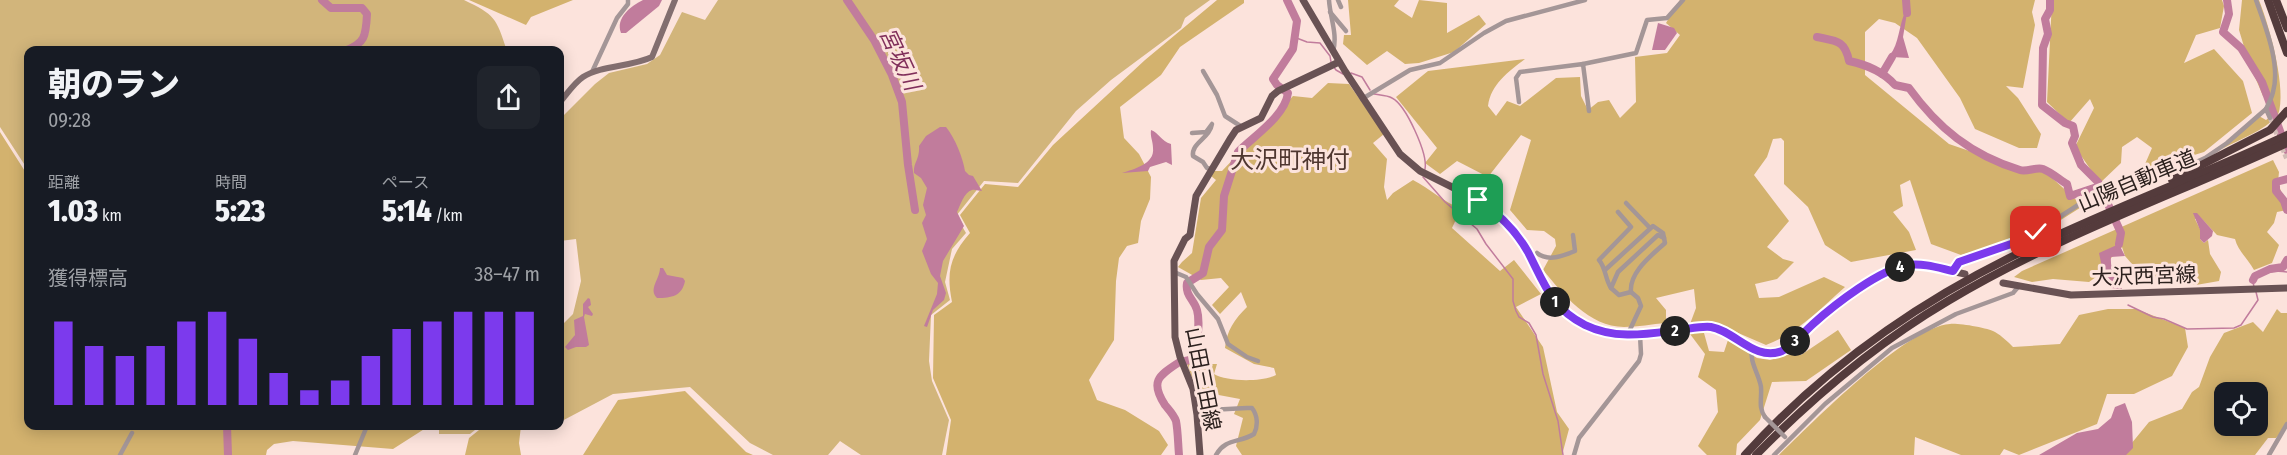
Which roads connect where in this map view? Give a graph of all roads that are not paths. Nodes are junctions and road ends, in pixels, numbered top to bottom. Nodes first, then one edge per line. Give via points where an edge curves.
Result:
1 (628, 0) edge
2 (675, 0) edge
3 (1303, 0) edge
4 (1329, 0) edge
5 (1338, 0) edge
6 (1585, 0) edge
7 (1683, 0) edge
8 (2256, 0) edge
9 (2268, 0) edge
10 (2276, 0) edge
11 (1341, 7) dead end
12 (1330, 12) junction
13 (2287, 28) edge
14 (1346, 31) dead end
15 (2283, 41) edge
16 (2271, 45) junction
17 (1333, 52) junction
18 (2287, 53) edge
19 (1335, 64) junction
20 (1582, 64) junction
21 (1203, 71) dead end
22 (591, 74) junction
23 (564, 97) edge
24 (1362, 99) junction
25 (1519, 102) dead end
26 (2266, 109) junction
27 (1589, 111) dead end
28 (2287, 111) edge
29 (2270, 118) tunnel mouth
30 (1242, 127) junction
31 (1192, 133) dead end
32 (2287, 135) edge
33 (2287, 143) edge
34 (2287, 149) edge
35 (1212, 169) junction
36 (2228, 170) junction
37 (1626, 203) dead end
38 (1618, 212) dead end
39 (2098, 216) junction
40 (1631, 226) junction
41 (1650, 228) junction
42 (1638, 232) dead end
43 (1573, 235) dead end
44 (1664, 239) junction
45 (1535, 253) junction
46 (1605, 270) junction
47 (1953, 271) junction
48 (1174, 272) junction
49 (1965, 274) dead end
50 (2003, 283) dead end
51 (2019, 286) junction
52 (1611, 288) junction
53 (2287, 288) edge
54 (1630, 292) junction
55 (1641, 335) junction
56 (1627, 336) junction
57 (1752, 348) junction
58 (1258, 361) dead end
59 (1192, 389) junction
60 (2287, 424) edge
61 (365, 430) edge
62 (132, 433) dead end
63 (1786, 438) junction
64 (120, 455) edge
65 (355, 455) edge
66 (1200, 455) edge
67 (1216, 455) edge
68 (1574, 455) edge
69 (1745, 455) edge
70 (1756, 455) edge
71 (1774, 455) edge
72 (2269, 455) edge

1 - 22 street
2 - 22 street via 652,57
3 - 17 main road
4 - 12 street
5 - 11 street
6 - 24 street via 1496,26 1440,63 1410,70
7 - 20 street via 1667,18 1647,20 1636,53
8 - 16 street
9 - 15 highway
10 - 13 highway
12 - 14 street
12 - 17 street via 1336,40
15 - 16 street
15 - 18 highway
16 - 26 street via 2274,90
17 - 19 main road
19 - 24 main road
19 - 30 main road, 山田三田線 via 1282,88 1272,96 1261,118
20 - 25 street via 1520,72 1516,78
20 - 27 street
21 - 30 street via 1226,116
22 - 23 street via 582,77
24 - 45 main road via 1406,160 1490,208
26 - 29 street
26 - 47 street via 2205,158 2170,174 2100,191 2036,232 1959,262
28 - 39 highway via 2270,130
30 - 35 main road, 山田三田線 via 1233,133
31 - 35 street via 1206,132 1212,124 1210,133 1192,152
32 - 39 highway, 山陽自動車道
33 - 36 highway, 山陽自動車道
34 - 36 highway
35 - 48 main road, 山田三田線 via 1194,202 1190,235 1175,255
36 - 70 highway, 山陽自動車道 via 2063,241 1948,300 1839,378
37 - 41 street
38 - 40 street
39 - 69 highway, 山陽自動車道 via 1976,276 1894,325 1806,395
40 - 42 street
40 - 46 street via 1599,260
41 - 44 street via 1663,233
41 - 46 street
43 - 45 street via 1575,251 1551,258
44 - 52 street via 1658,235 1618,272
44 - 54 street via 1665,243 1642,265
45 - 56 main road via 1548,292 1568,314 1600,331
46 - 52 street
47 - 49 main road
47 - 57 main road via 1915,264 1893,269 1826,313 1782,350 1770,353
48 - 58 street via 1186,277 1218,319 1228,344
48 - 59 main road, 山田三田線 via 1175,337
50 - 51 main road, 大沢西宮線
51 - 53 main road, 大沢西宮線 via 2071,295
51 - 63 street via 2013,293 1956,314 1892,348
52 - 54 street via 1619,295
54 - 56 street via 1641,306
55 - 56 main road
55 - 57 main road via 1712,327
55 - 68 street via 1639,361 1583,433
57 - 63 street, bridge via 1761,388 1760,408
59 - 66 main road, 山田三田線
59 - 67 street via 1209,410 1252,408 1255,412 1254,434 1229,442
60 - 72 street
61 - 65 street
62 - 64 street
63 - 71 street

